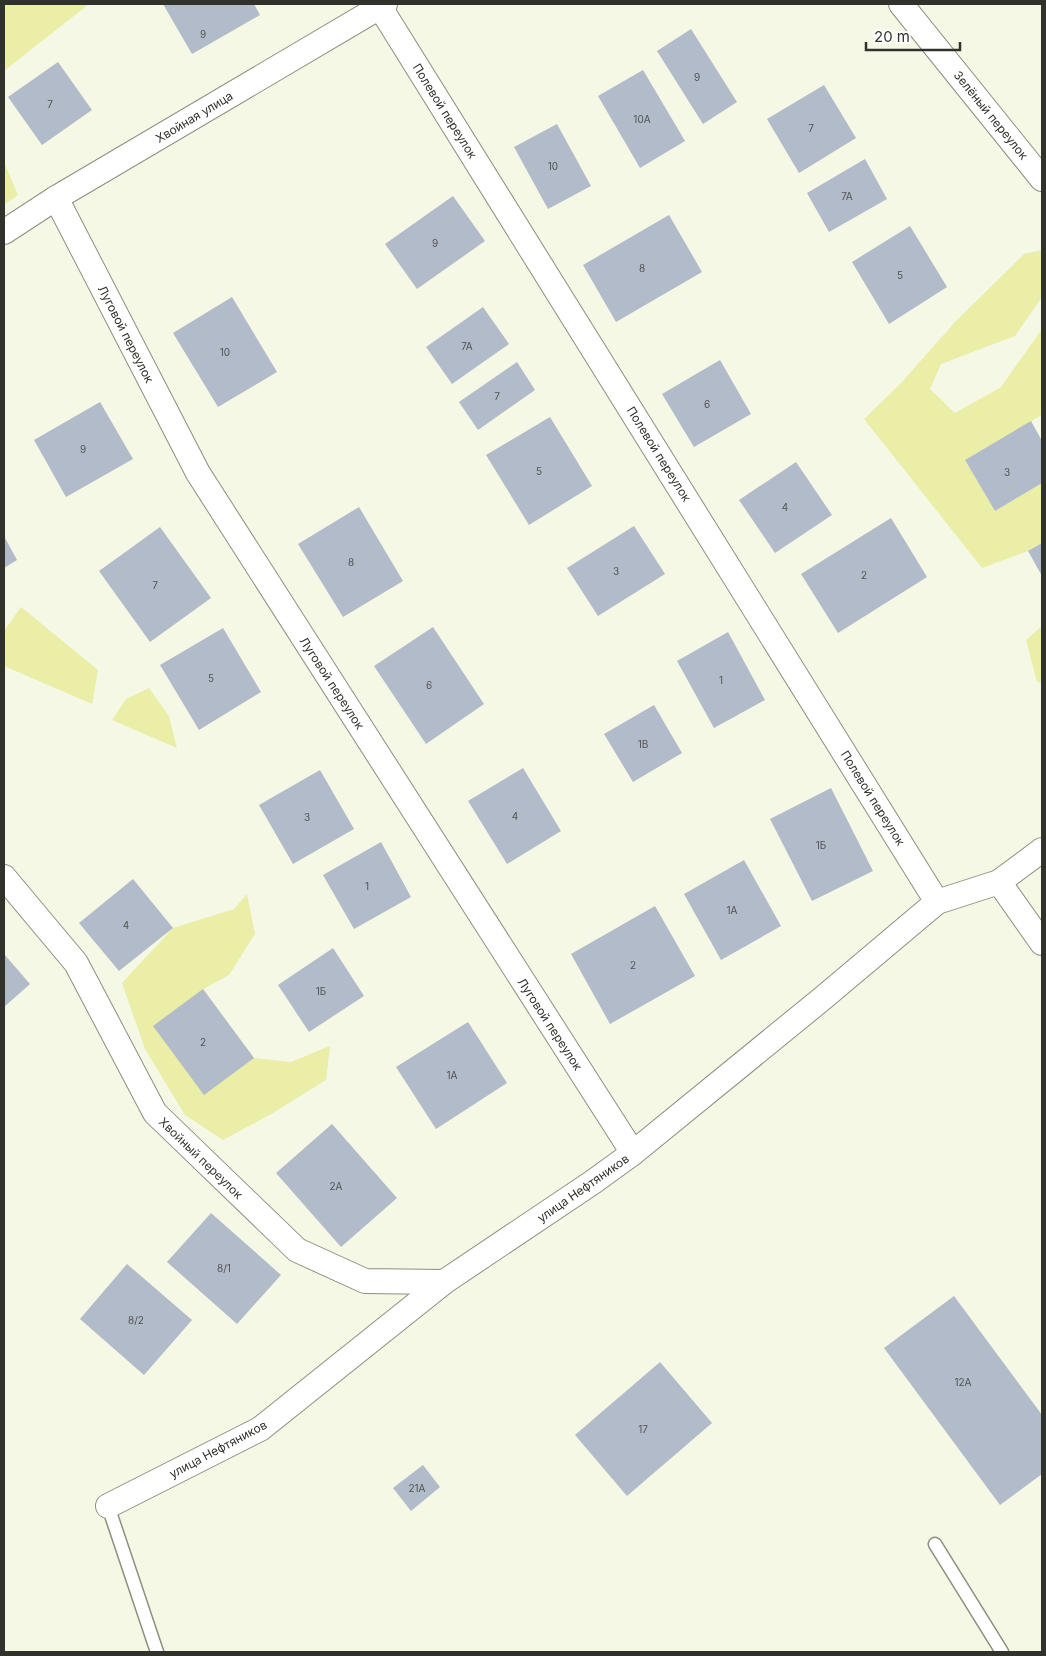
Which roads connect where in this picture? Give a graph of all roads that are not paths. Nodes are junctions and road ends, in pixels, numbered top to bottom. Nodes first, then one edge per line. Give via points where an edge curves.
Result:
1 (901, 4) edge
2 (383, 5) edge
3 (1042, 180) edge
4 (56, 198) junction
5 (4, 232) edge
6 (1042, 850) edge
7 (4, 877) edge
8 (999, 882) junction
9 (937, 902) junction
10 (1042, 943) edge
11 (633, 1153) junction
12 (444, 1282) junction
13 (108, 1506) joint
14 (935, 1544) dead end
15 (157, 1652) edge
16 (1002, 1652) edge

1 - 3 street, Зелёный переулок
2 - 4 street, Хвойная улица
2 - 9 street, Полевой переулок
4 - 5 street, Хвойная улица
4 - 11 street, Луговой переулок via 198,473
6 - 8 street, улица Нефтяников
7 - 12 street, Хвойный переулок via 76,963 155,1113 297,1250 365,1281
8 - 9 street, улица Нефтяников
8 - 10 street
9 - 11 street, улица Нефтяников
11 - 12 street, улица Нефтяников
12 - 13 street, улица Нефтяников via 260,1430
13 - 15 lane
14 - 16 lane

